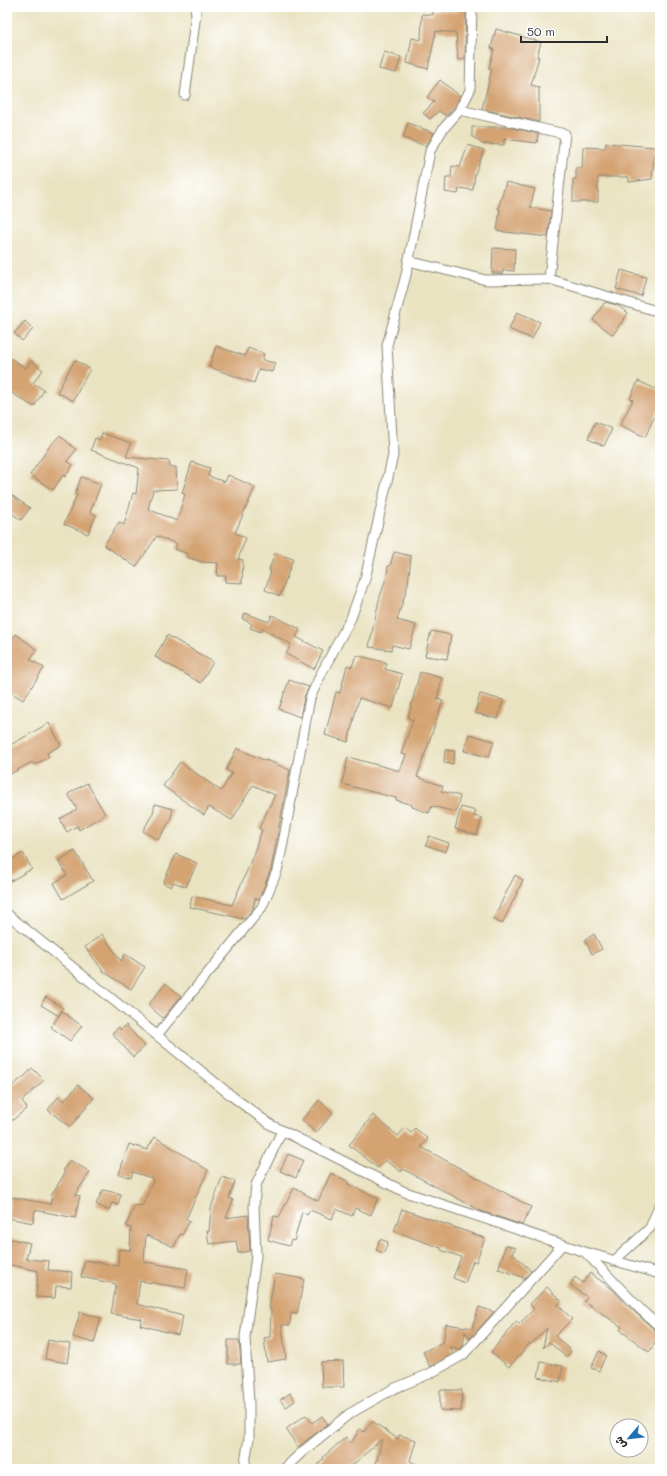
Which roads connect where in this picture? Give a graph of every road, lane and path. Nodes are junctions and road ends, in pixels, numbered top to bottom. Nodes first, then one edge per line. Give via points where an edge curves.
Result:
1 (195, 7) edge
2 (472, 7) edge
3 (185, 95) dead end
4 (460, 110) junction
5 (408, 262) junction
6 (549, 279) junction
7 (660, 312) edge
8 (7, 914) edge
9 (157, 1035) junction
10 (282, 1131) junction
11 (660, 1204) edge
12 (562, 1244) junction
13 (586, 1252) junction
14 (614, 1260) junction
15 (660, 1274) edge
16 (660, 1327) edge
17 (244, 1469) edge
18 (284, 1469) edge

1 - 3 street
2 - 4 street via 470,90
4 - 5 street via 443,129 430,151
4 - 6 street via 565,134
5 - 6 street via 486,280
5 - 9 street via 387,345 393,455 365,579 351,618 310,698 277,871 262,907
6 - 7 street
8 - 9 street
9 - 10 street via 233,1097
10 - 12 street via 406,1192
10 - 17 street via 256,1185 256,1256 245,1337 249,1438
11 - 14 street via 650,1228
12 - 13 street
12 - 18 street via 463,1355 393,1389 350,1414
13 - 14 street
13 - 16 street
14 - 15 street

